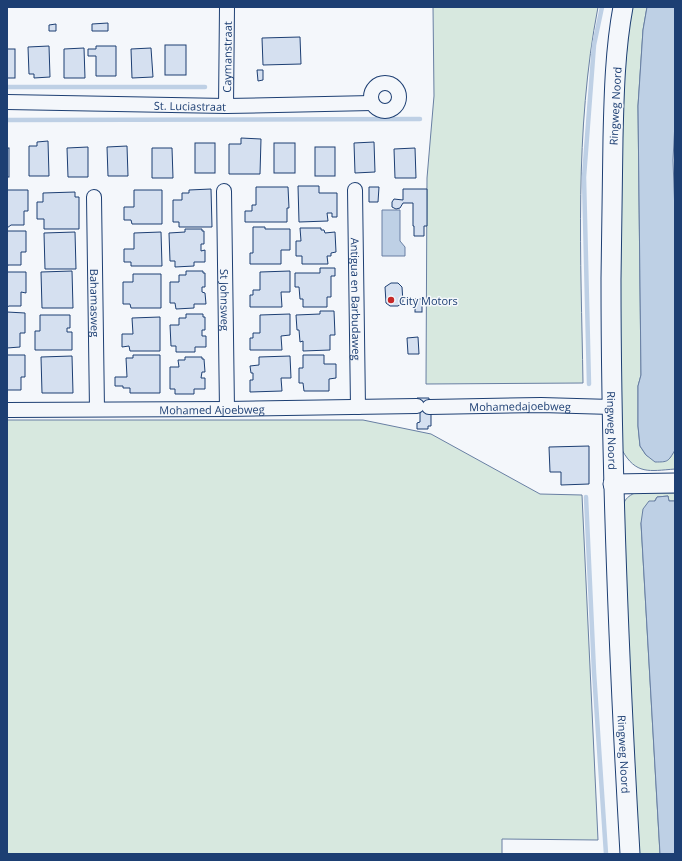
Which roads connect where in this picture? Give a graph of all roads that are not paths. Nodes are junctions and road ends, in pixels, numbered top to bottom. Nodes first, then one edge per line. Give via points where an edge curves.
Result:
1 (227, 7) edge
2 (623, 7) edge
3 (7, 102) edge
4 (372, 103) dead end
5 (226, 106) junction
6 (355, 190) dead end
7 (224, 191) dead end
8 (94, 197) dead end
9 (423, 406) joint
10 (612, 407) junction
11 (358, 408) junction
12 (97, 409) junction
13 (226, 409) junction
14 (7, 410) edge
15 (674, 483) edge
16 (613, 484) junction
17 (630, 854) edge

1 - 5 street, Caymanstraat
2 - 10 street, Ringweg Noord via 614,93
3 - 5 street, St. Luciastraat
4 - 5 street, St. Luciastraat
6 - 11 street, Antigua en Barbudaweg
7 - 13 street, St Johnsweg
8 - 12 street, Bahamasweg
9 - 10 street, Mohamedajoebweg
9 - 11 street, Mohamed Ajoebweg
10 - 16 street, Ringweg Noord
11 - 13 street, Mohamed Ajoebweg
12 - 13 street, Mohamed Ajoebweg
12 - 14 street, Mohamed Ajoebweg
15 - 16 street
16 - 17 street, Ringweg Noord

